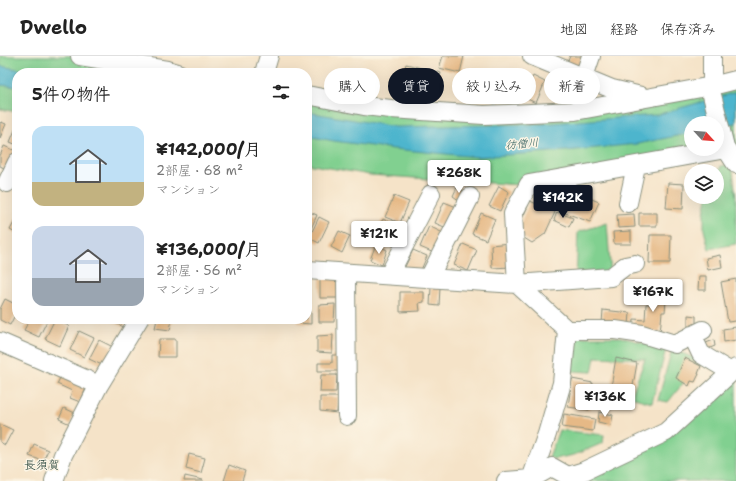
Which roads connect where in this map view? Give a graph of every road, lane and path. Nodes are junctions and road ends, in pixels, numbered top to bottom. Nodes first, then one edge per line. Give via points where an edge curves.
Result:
1 (80, 56) edge
2 (269, 56) edge
3 (532, 56) edge
4 (591, 56) edge
5 (712, 56) edge
6 (155, 68) edge
7 (265, 68) edge
8 (562, 68) edge
9 (587, 68) edge
10 (736, 80) edge
11 (600, 84) edge
12 (712, 88) junction
13 (312, 96) edge
14 (648, 98) junction
15 (726, 148) junction
16 (736, 164) edge
17 (636, 166) junction
18 (12, 174) edge
19 (8, 183) edge
20 (431, 194) dead end
21 (470, 198) dead end
22 (628, 202) dead end
23 (635, 264) dead end
24 (312, 270) edge
25 (346, 273) junction
26 (389, 275) junction
27 (429, 278) junction
28 (517, 284) junction
29 (136, 324) edge
30 (567, 330) junction
31 (0, 342) edge
32 (734, 370) edge
33 (99, 385) junction
34 (347, 416) dead end
35 (531, 479) junction
36 (569, 479) edge
37 (54, 481) edge
38 (506, 481) edge

1 - 6 street
2 - 7 street
3 - 8 street
4 - 9 street
5 - 12 street
10 - 12 street
11 - 14 street
12 - 14 street
12 - 15 street
13 - 14 street via 391,109 484,115 575,111
15 - 16 street
15 - 17 street
17 - 22 street
17 - 28 street via 529,184 513,214
18 - 19 street
20 - 26 street
21 - 27 street
23 - 28 street via 625,266 611,277
24 - 25 street
25 - 26 street
25 - 34 street
26 - 27 street
27 - 28 street
28 - 30 street
29 - 33 street
30 - 32 street via 615,330 642,334 675,344 698,333 701,354
30 - 35 street via 562,383
31 - 33 street
32 - 36 street via 666,432
33 - 37 street via 63,456
35 - 36 street via 552,467
35 - 38 street

